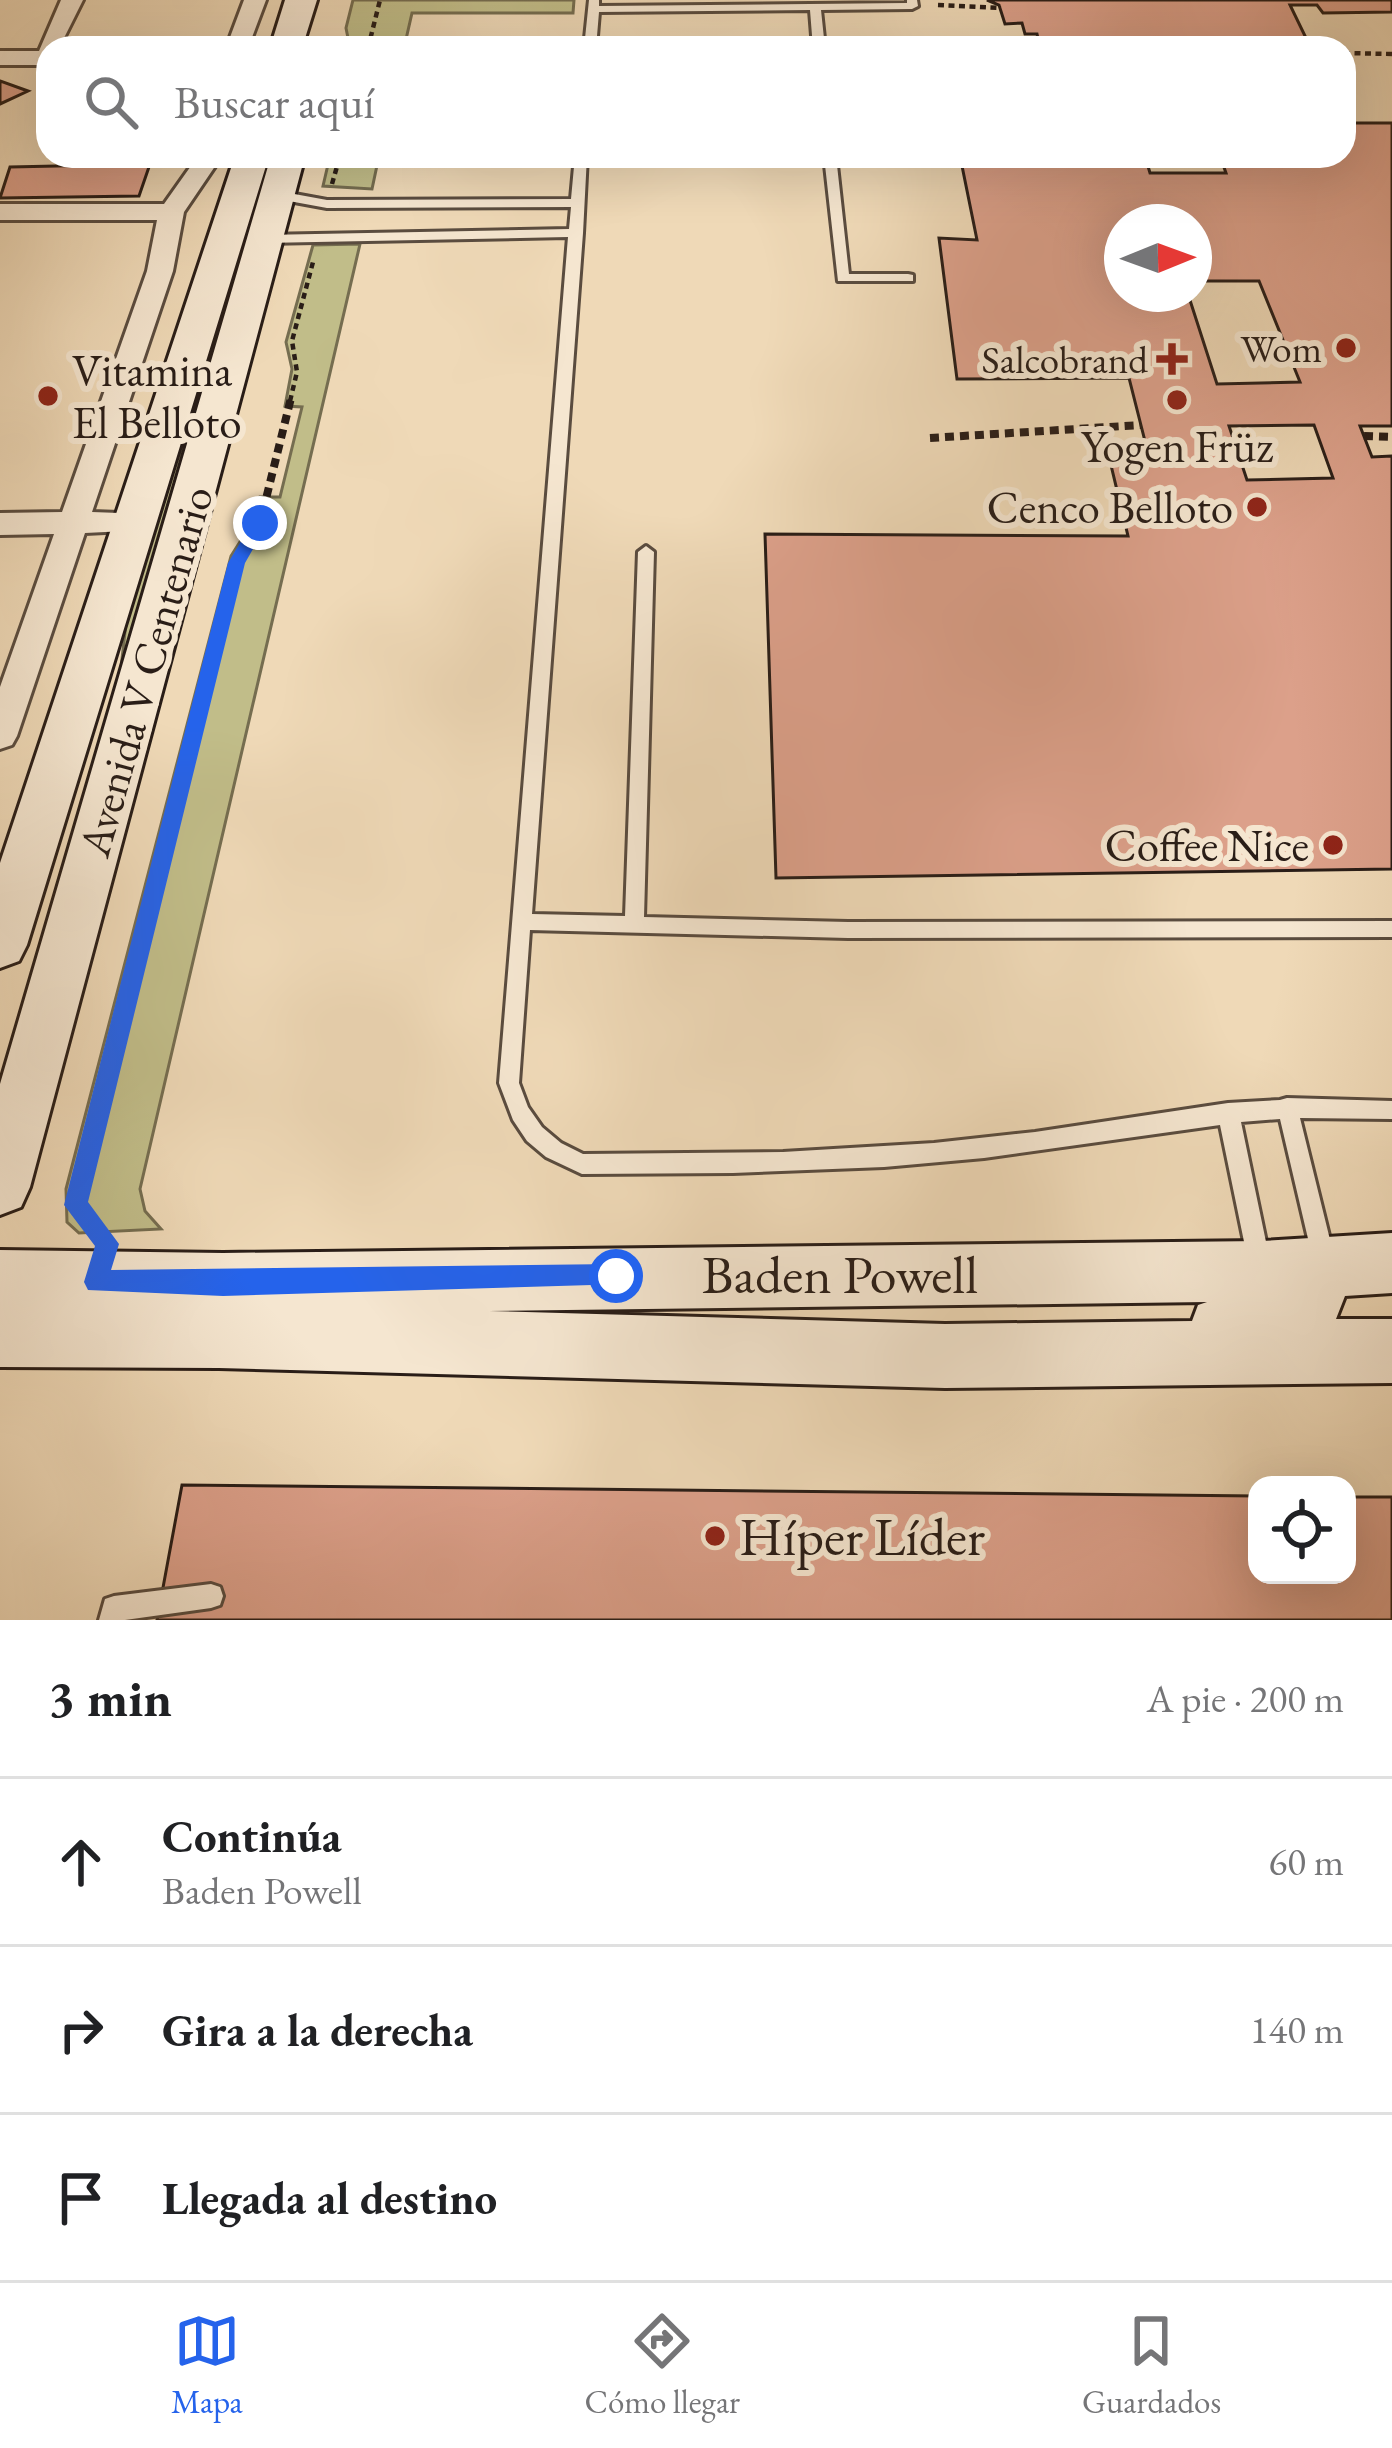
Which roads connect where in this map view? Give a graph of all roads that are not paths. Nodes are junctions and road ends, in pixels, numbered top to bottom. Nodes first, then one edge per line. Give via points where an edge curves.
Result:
1 (72, 0) edge
2 (255, 0) edge
3 (301, 0) edge
4 (329, 0) edge
5 (912, 3) edge
6 (594, 4) edge
7 (815, 6) junction
8 (55, 36) edge
9 (242, 36) edge
10 (290, 36) edge
11 (320, 36) edge
12 (591, 36) edge
13 (818, 36) edge
14 (36, 54) edge
15 (0, 58) edge
16 (202, 168) edge
17 (580, 168) edge
18 (831, 168) edge
19 (264, 192) edge
20 (578, 203) junction
21 (0, 212) edge
22 (171, 212) junction
23 (577, 232) junction
24 (908, 278) dead end
25 (135, 522) junction
26 (0, 524) edge
27 (75, 524) junction
28 (646, 552) dead end
29 (0, 736) edge
30 (634, 921) junction
31 (524, 922) junction
32 (1392, 929) edge
33 (0, 945) edge
34 (1287, 1107) junction
35 (1392, 1110) edge
36 (1228, 1112) junction
37 (0, 1186) edge
38 (1392, 1264) edge
39 (0, 1281) edge
40 (1298, 1283) junction
41 (0, 1335) edge
42 (1392, 1348) edge
43 (945, 1356) junction
44 (211, 1597) dead end
45 (112, 1620) edge

1 - 8 street
2 - 9 street
3 - 10 main road
4 - 11 main road
5 - 7 lane
6 - 7 lane
6 - 12 lane
7 - 13 lane
14 - 15 street
16 - 22 street
17 - 20 lane
18 - 24 lane via 843,278
19 - 20 lane via 327,204
19 - 23 lane via 319,237
19 - 25 main road, Avenida V Centenario
19 - 37 main road, Avenida V Centenario
20 - 23 lane
21 - 22 street
22 - 27 street via 160,271
23 - 31 lane
25 - 27 street
25 - 33 main road, Avenida V Centenario
26 - 27 street
27 - 29 street
28 - 30 lane
30 - 31 lane
30 - 32 lane via 848,930
31 - 36 lane via 509,1083 519,1118 545,1148 582,1164 866,1158
34 - 35 lane
34 - 36 lane
34 - 40 lane
36 - 40 lane
38 - 40 main road, Baden Powell
39 - 40 main road, Baden Powell
40 - 42 main road
40 - 43 main road via 1268,1324
41 - 43 main road, Baden Powell
42 - 43 main road, Baden Powell
44 - 45 lane via 114,1608

